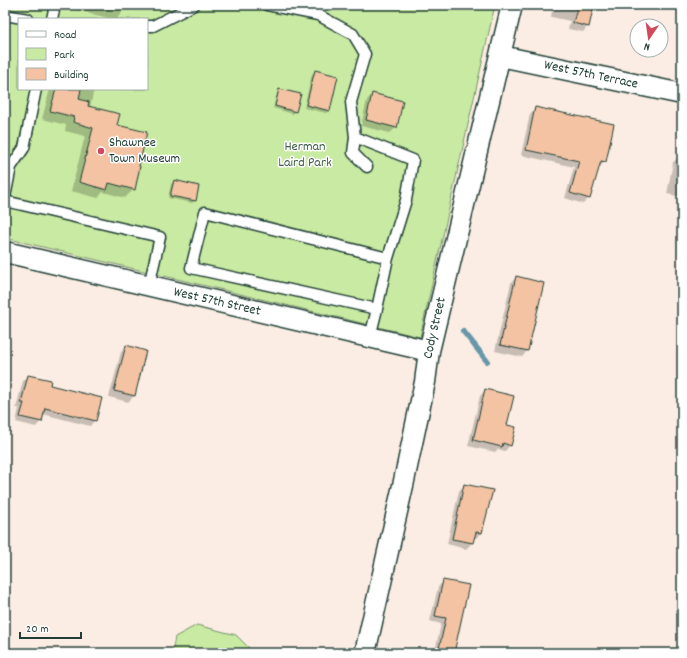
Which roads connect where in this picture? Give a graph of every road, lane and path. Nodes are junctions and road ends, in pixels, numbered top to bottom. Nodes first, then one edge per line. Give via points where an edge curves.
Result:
1 (55, 5) edge
2 (194, 5) edge
3 (267, 5) edge
4 (512, 5) edge
5 (5, 15) edge
6 (22, 18) edge
7 (52, 18) edge
8 (148, 26) edge
9 (501, 56) junction
10 (36, 90) edge
11 (682, 94) edge
12 (355, 137) junction
13 (367, 167) dead end
14 (5, 197) edge
15 (5, 201) edge
16 (5, 252) edge
17 (388, 258) junction
18 (149, 286) junction
19 (376, 309) junction
20 (370, 338) junction
21 (429, 351) junction
22 (365, 653) edge

1 - 7 lane
2 - 8 lane
3 - 12 lane via 318,15 353,34 365,54 351,102
4 - 9 street, Cody Street
5 - 6 lane
9 - 11 street, West 57th Terrace
9 - 21 street, Cody Street
10 - 14 lane via 24,148 11,167
12 - 13 lane via 353,153
12 - 17 lane via 413,160 406,200
15 - 18 lane via 160,236
16 - 18 street, West 57th Street
17 - 19 lane
17 - 19 lane via 204,212 191,268
18 - 20 street, West 57th Street
19 - 20 lane
20 - 21 street, West 57th Street
21 - 22 street, Cody Street via 425,382

